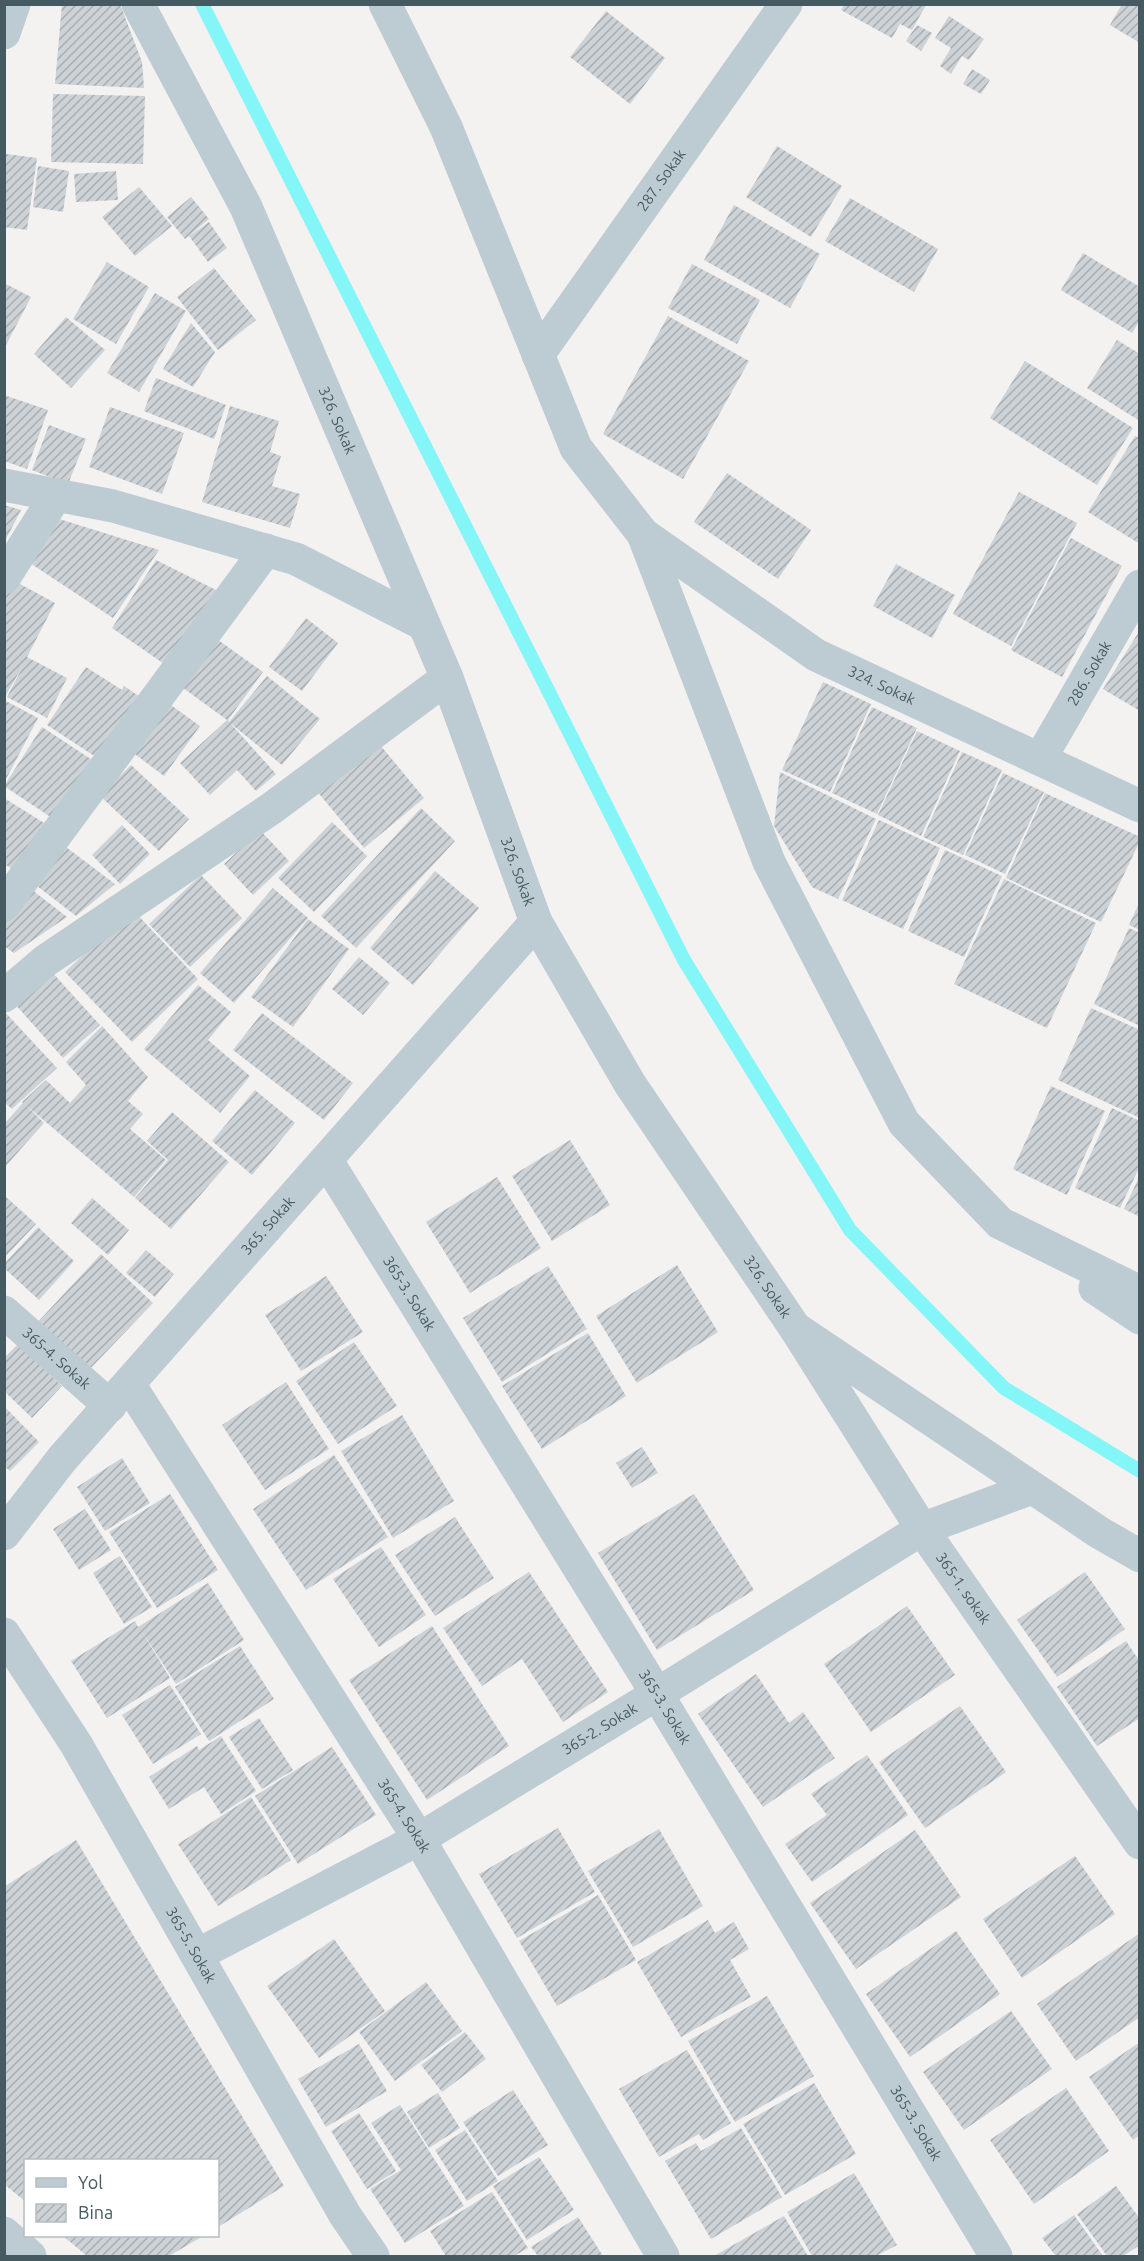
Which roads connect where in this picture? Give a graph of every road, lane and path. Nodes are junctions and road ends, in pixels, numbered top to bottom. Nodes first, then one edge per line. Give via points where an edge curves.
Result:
1 (14, 4) edge
2 (138, 4) edge
3 (385, 4) edge
4 (786, 4) edge
5 (4, 33) edge
6 (538, 355) junction
7 (4, 484) edge
8 (56, 495) junction
9 (643, 534) junction
10 (266, 550) junction
11 (4, 578) edge
12 (1140, 586) edge
13 (423, 624) junction
14 (447, 678) junction
15 (1040, 759) junction
16 (1140, 806) edge
17 (4, 905) edge
18 (536, 922) junction
19 (13, 978) edge
20 (327, 1161) junction
21 (1000, 1223) junction
22 (1140, 1292) edge
23 (4, 1312) edge
24 (1140, 1318) edge
25 (795, 1328) junction
26 (119, 1395) junction
27 (1032, 1488) junction
28 (922, 1529) junction
29 (4, 1534) edge
30 (1140, 1556) edge
31 (4, 1634) edge
32 (657, 1694) junction
33 (419, 1839) junction
34 (1140, 1843) edge
35 (197, 1955) junction
36 (4, 2233) edge
37 (30, 2256) edge
38 (373, 2256) edge
39 (663, 2256) edge
40 (996, 2256) edge

1 - 5 street
2 - 13 street, 326. Sokak via 246,207
3 - 6 street via 446,127
4 - 6 street, 287. Sokak
6 - 9 street via 576,448
7 - 8 street
8 - 10 street via 113,506
8 - 11 street
9 - 15 street, 324. Sokak via 816,655
9 - 21 street via 769,862 904,1123
10 - 13 street via 296,559
10 - 17 street
12 - 15 street, 286. Sokak
13 - 14 street, 326. Sokak
14 - 18 street, 326. Sokak
14 - 19 street via 272,808 45,961
15 - 16 street, 324. Sokak
18 - 20 street, 365. Sokak
18 - 25 street, 326. Sokak via 630,1084
20 - 26 street, 365. Sokak
20 - 32 street, 365-3. Sokak
21 - 22 street
21 - 24 street
23 - 26 street, 365-4. Sokak
25 - 27 street, 326. Sokak
25 - 28 street, 365-1. sokak
26 - 29 street, 365. Sokak
26 - 33 street, 365-4. Sokak
27 - 28 street, 365-2. Sokak
27 - 30 street, 326. Sokak
28 - 32 street, 365-2. Sokak
28 - 34 street, 365-1. sokak
31 - 35 street, 365-5. Sokak via 75,1744
32 - 33 street, 365-2. Sokak
32 - 40 street, 365-3. Sokak
33 - 35 street, 365-2. Sokak
33 - 39 street, 365-4. Sokak
35 - 38 street, 365-5. Sokak via 345,2215
36 - 37 street

